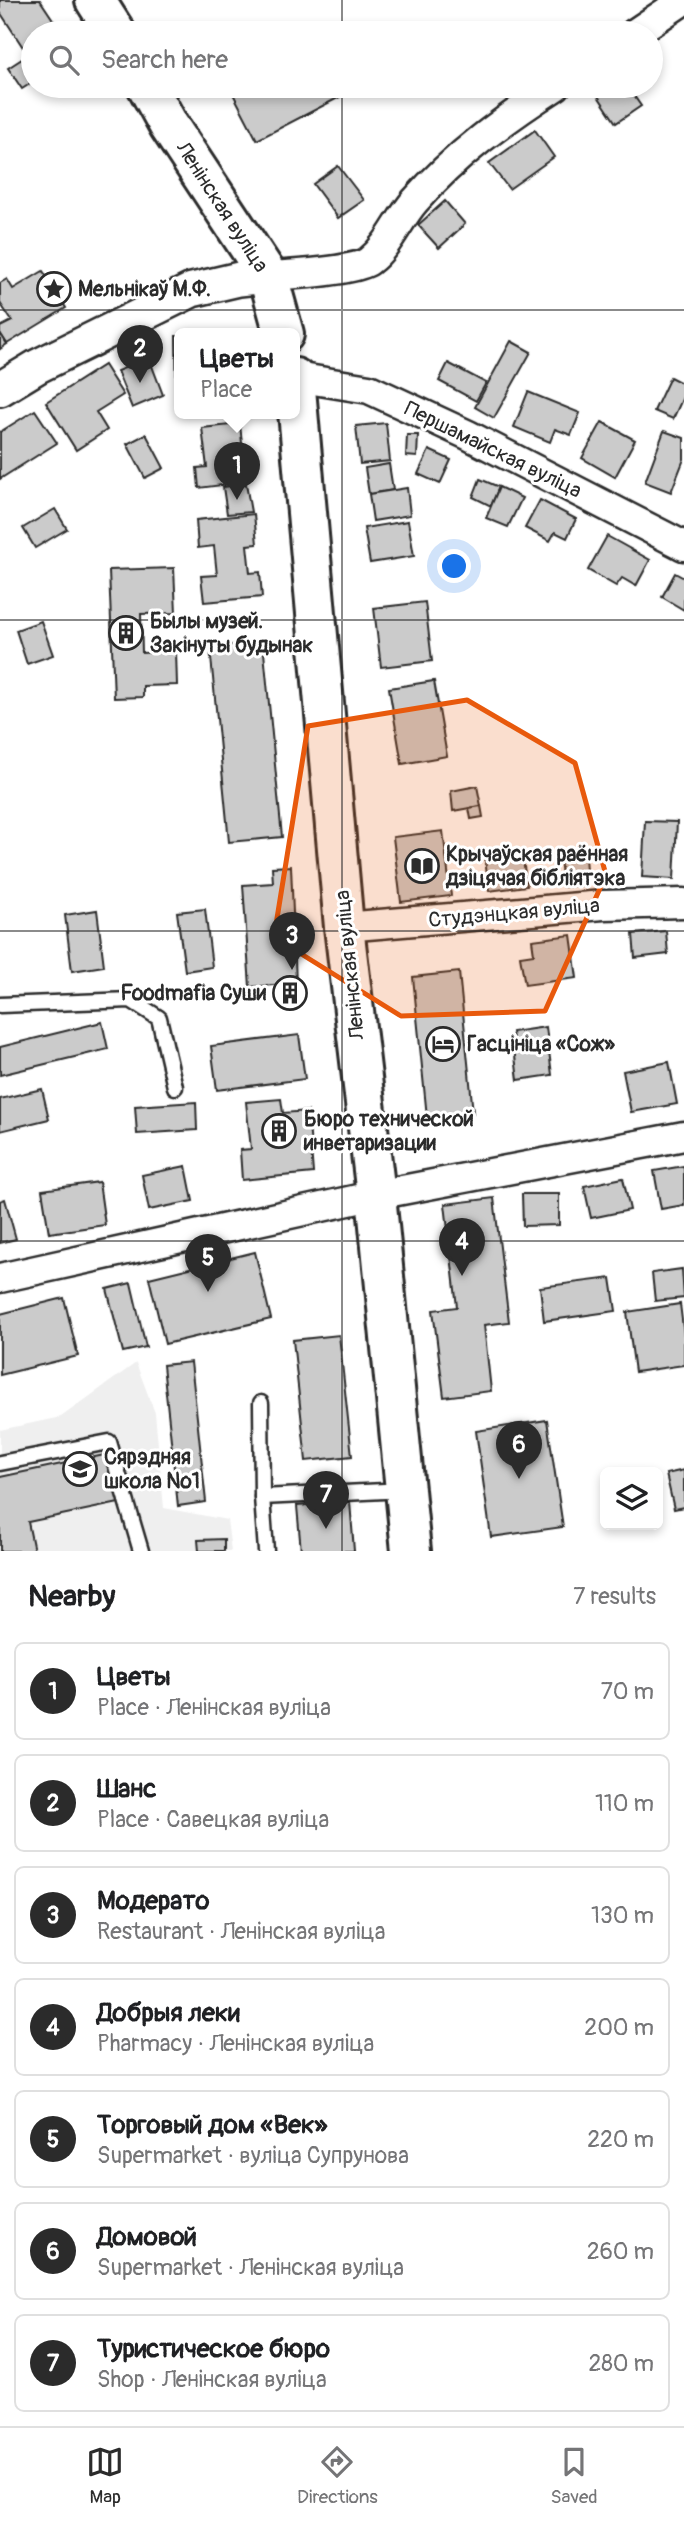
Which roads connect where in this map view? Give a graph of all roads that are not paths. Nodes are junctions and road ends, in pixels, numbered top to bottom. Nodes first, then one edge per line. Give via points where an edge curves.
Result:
1 (95, 0) edge
2 (684, 0) edge
3 (108, 21) edge
4 (653, 21) edge
5 (153, 98) edge
6 (539, 98) edge
7 (268, 276) junction
8 (283, 328) edge
9 (300, 378) edge
10 (0, 389) edge
11 (299, 419) edge
12 (684, 546) edge
13 (684, 904) edge
14 (345, 927) junction
15 (0, 1004) edge
16 (175, 1087) dead end
17 (684, 1136) edge
18 (376, 1195) junction
19 (0, 1278) edge
20 (261, 1403) dead end
21 (0, 1463) edge
22 (407, 1490) junction
23 (262, 1497) junction
24 (141, 1551) edge
25 (266, 1551) edge
26 (411, 1551) edge

1 - 3 main road
2 - 4 street
5 - 7 main road, Ленінская вуліца
6 - 7 street via 465,151 414,202 368,262
7 - 8 main road, Ленінская вуліца
7 - 10 street via 192,290
9 - 12 street, Першамайская вуліца via 369,389
11 - 14 main road, Ленінская вуліца
13 - 14 street, Студэнцкая вуліца via 603,905
14 - 18 main road, Ленінская вуліца
15 - 16 lane via 131,1000 159,1018
17 - 18 street
18 - 19 street
18 - 22 main road, Ленінская вуліца
20 - 23 lane
21 - 24 lane via 108,1442
22 - 23 lane
22 - 26 main road, Ленінская вуліца
23 - 25 lane

